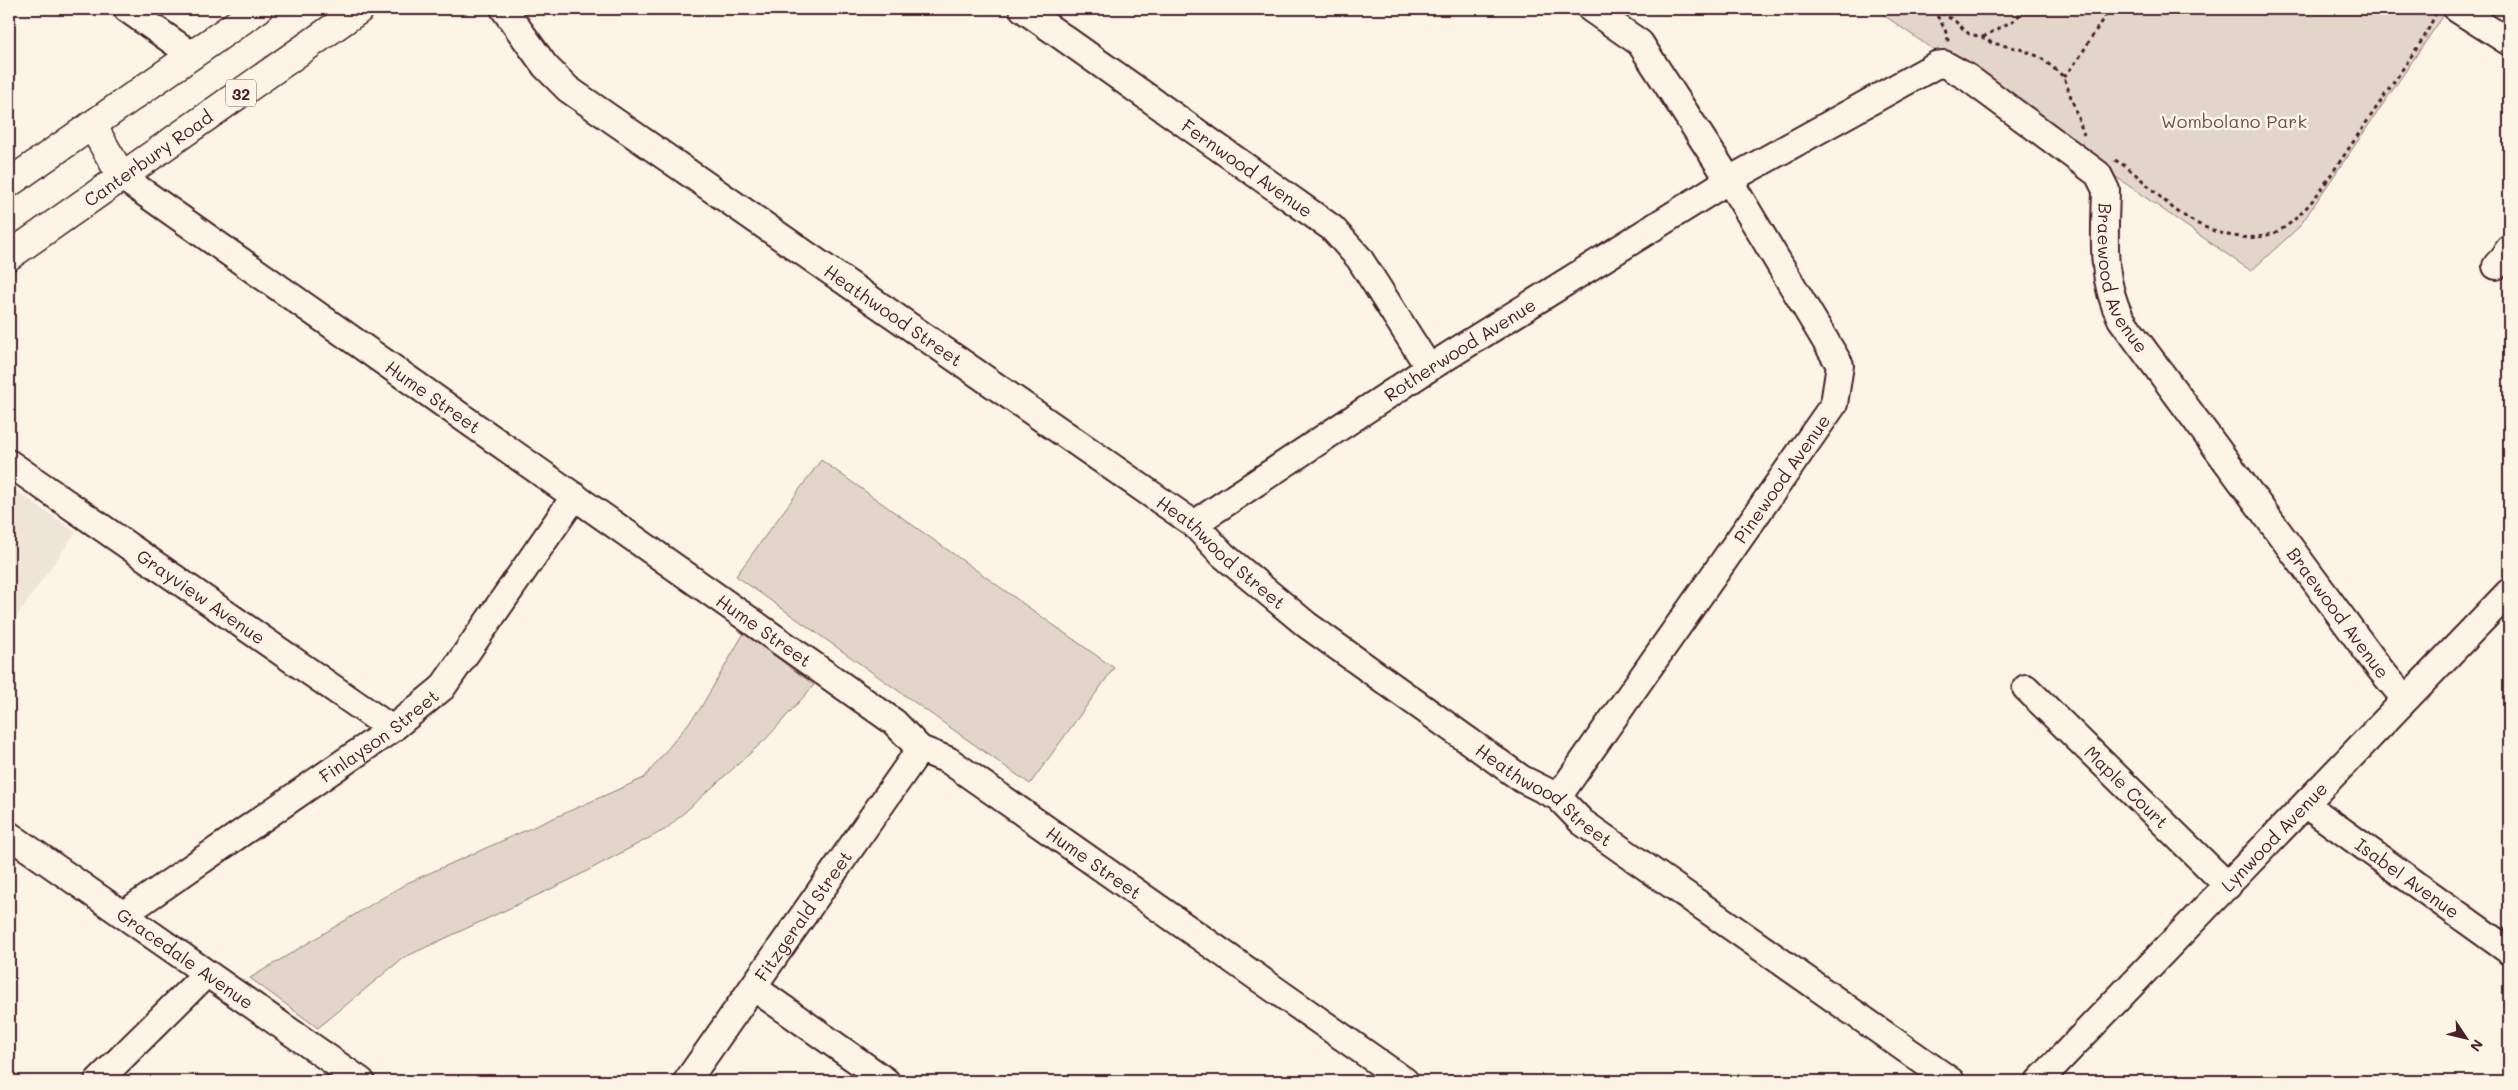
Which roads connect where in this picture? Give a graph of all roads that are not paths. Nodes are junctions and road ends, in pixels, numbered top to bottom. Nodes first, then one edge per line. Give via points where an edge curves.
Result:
1 (127, 9) edge
2 (258, 9) edge
3 (360, 9) edge
4 (504, 9) edge
5 (1022, 9) edge
6 (1591, 9) edge
7 (2457, 9) edge
8 (2509, 42) edge
9 (192, 55) junction
10 (92, 125) junction
11 (122, 178) junction
12 (1729, 180) junction
13 (9, 183) edge
14 (9, 256) edge
15 (1429, 368) junction
16 (9, 463) edge
17 (575, 496) junction
18 (1194, 524) junction
19 (2509, 592) edge
20 (2026, 688) dead end
21 (2405, 698) junction
22 (392, 729) junction
23 (920, 749) junction
24 (1558, 797) junction
25 (2306, 805) junction
26 (9, 835) edge
27 (2228, 886) junction
28 (124, 914) junction
29 (2509, 951) edge
30 (206, 974) junction
31 (752, 987) junction
32 (98, 1081) edge
33 (361, 1081) edge
34 (687, 1081) edge
35 (886, 1081) edge
36 (1405, 1081) edge
37 (1951, 1081) edge
38 (2040, 1081) edge

1 - 9 street
2 - 9 main road
3 - 11 main road, Canterbury Road / 32
4 - 18 street, Heathwood Street via 544,66 568,89
5 - 15 street, Fernwood Avenue via 1332,228 1359,258
6 - 12 street, Pinewood Avenue via 1640,43
7 - 8 street
9 - 10 main road
10 - 11 main road
10 - 13 main road
11 - 14 main road, Canterbury Road / 32
11 - 17 street, Hume Street
12 - 15 street, Rotherwood Avenue
12 - 21 street, Braewood Avenue via 1936,65 1944,64 1967,77 2098,174 2106,190 2106,278 2121,319 2380,669
12 - 24 street, Pinewood Avenue via 1840,365 1834,404
15 - 18 street, Rotherwood Avenue
16 - 22 street, Grayview Avenue
17 - 22 street, Finlayson Street via 442,688
17 - 23 street, Hume Street via 894,722
18 - 24 street, Heathwood Street via 1223,555 1307,625 1522,779
19 - 21 street, Lynwood Avenue
20 - 27 street, Maple Court
21 - 25 street, Lynwood Avenue
22 - 28 street, Finlayson Street
23 - 31 street, Fitzgerald Street
23 - 36 street, Hume Street via 948,760
24 - 37 street, Heathwood Street via 1582,822
25 - 27 street, Lynwood Avenue
25 - 29 street, Isabel Avenue
26 - 28 street, Gracedale Avenue
27 - 38 street, Lynwood Avenue
28 - 30 street, Gracedale Avenue
30 - 32 street
30 - 33 street, Gracedale Avenue
31 - 34 street, Fitzgerald Street
31 - 35 street

